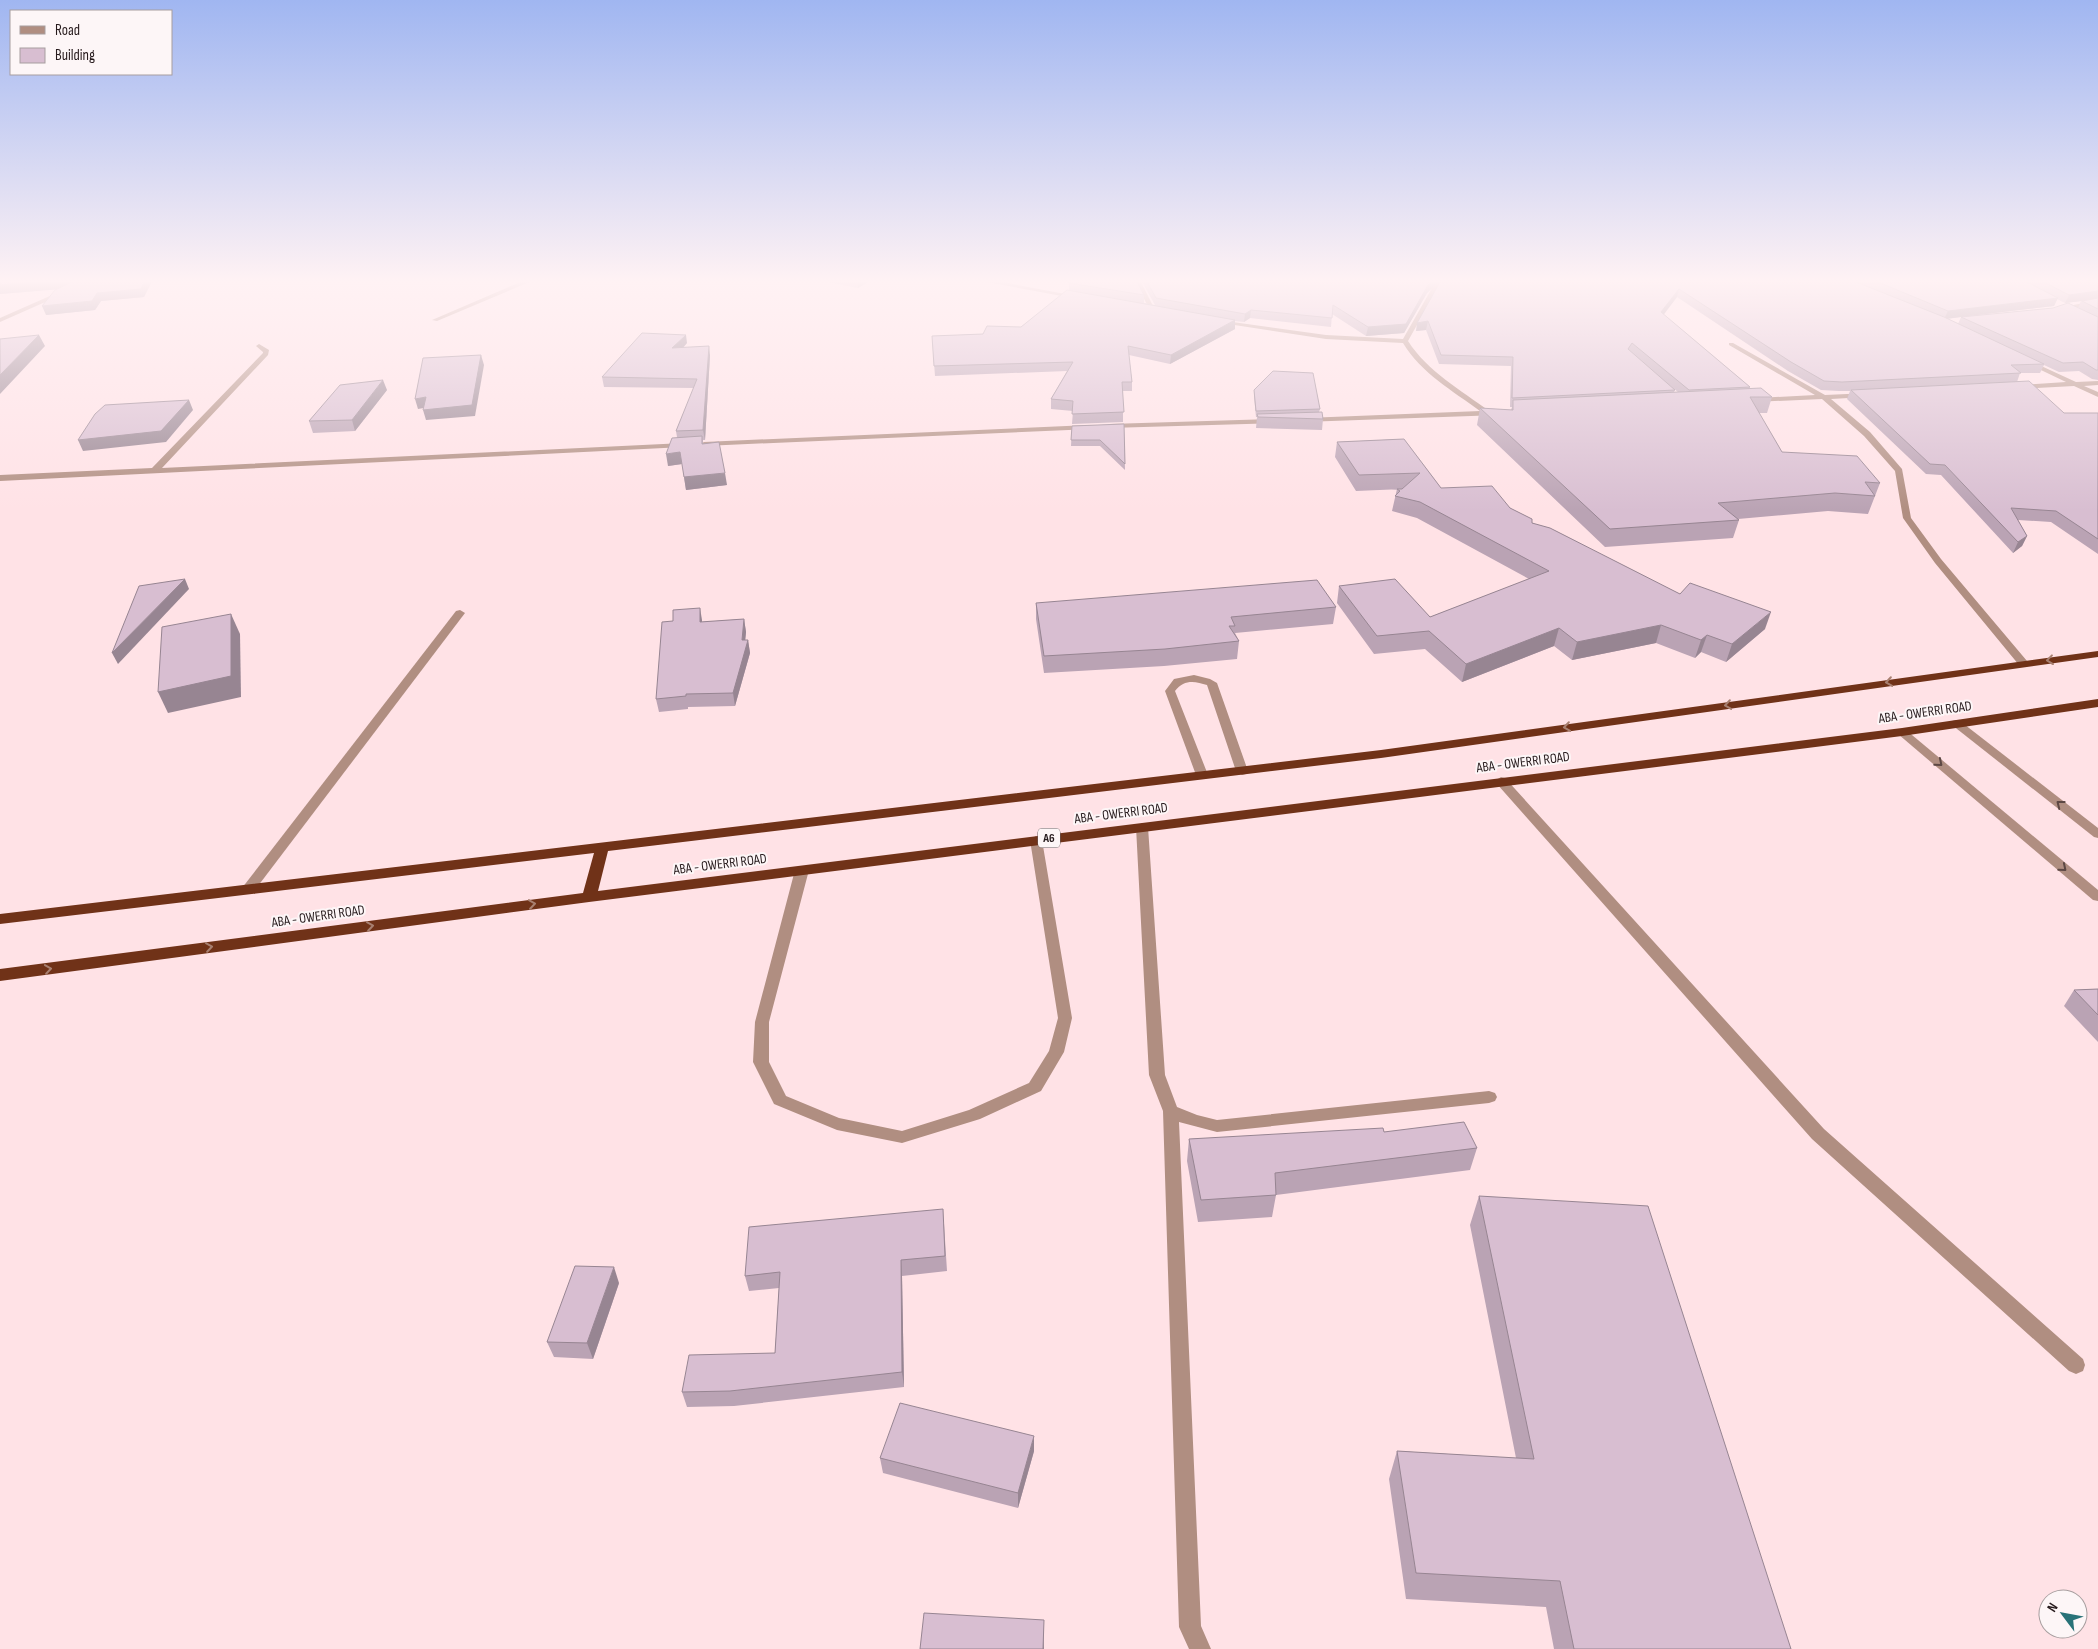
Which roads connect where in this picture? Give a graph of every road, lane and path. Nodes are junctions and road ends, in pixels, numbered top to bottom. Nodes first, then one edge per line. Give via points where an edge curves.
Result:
1 (263, 357) edge
2 (1416, 357) edge
3 (1754, 357) edge
4 (2022, 359) edge
5 (2098, 383) edge
6 (2074, 384) junction
7 (2007, 387) edge
8 (1873, 394) edge
9 (2098, 395) edge
10 (1824, 397) junction
11 (1744, 401) edge
12 (1507, 412) edge
13 (1487, 413) junction
14 (1292, 420) edge
15 (1282, 421) edge
16 (154, 471) junction
17 (0, 478) edge
18 (460, 613) dead end
19 (2098, 654) edge
20 (2023, 663) junction
21 (2098, 703) edge
22 (1956, 723) junction
23 (1902, 732) junction
24 (1242, 770) junction
25 (1202, 775) junction
26 (1502, 781) junction
27 (1142, 827) junction
28 (2098, 834) edge
29 (1036, 840) junction
30 (602, 848) junction
31 (802, 870) junction
32 (246, 891) junction
33 (589, 897) junction
34 (2098, 897) edge
35 (0, 919) edge
36 (0, 975) edge
37 (1489, 1097) dead end
38 (1171, 1111) junction
39 (2076, 1365) dead end
40 (1200, 1649) edge

1 - 16 street
2 - 13 street
3 - 10 street
4 - 6 street
5 - 6 street
6 - 7 street
6 - 9 street
8 - 10 street
10 - 11 street
10 - 20 street via 1867,434 1899,471 1907,518 1938,561
12 - 13 street
13 - 14 street
15 - 16 street via 923,433
16 - 17 street
18 - 32 street
19 -> 20 highway, ABA - OWERRI ROAD
20 -> 24 highway, ABA - OWERRI ROAD via 1382,754
21 - 22 highway, ABA - OWERRI ROAD / A6
22 - 23 highway, ABA - OWERRI ROAD / A6
28 -> 22 street
23 - 26 highway, ABA - OWERRI ROAD / A6
23 -> 34 street
24 - 25 highway, ABA - OWERRI ROAD
24 - 25 street via 1212,683 1186,679 1178,681 1170,691
25 - 30 highway, ABA - OWERRI ROAD
26 - 27 highway, ABA - OWERRI ROAD / A6
26 - 39 street via 1818,1134
27 - 29 highway, ABA - OWERRI ROAD / A6
27 - 38 street via 1157,1075
29 - 31 highway, ABA - OWERRI ROAD / A6
29 - 31 street via 1065,1018 1056,1052 1035,1087 974,1115 902,1137 837,1124 780,1100 761,1062 762,1022
30 - 32 highway, ABA - OWERRI ROAD
30 - 33 highway
31 - 33 highway, ABA - OWERRI ROAD / A6
32 - 35 highway, ABA - OWERRI ROAD
36 -> 33 highway, ABA - OWERRI ROAD / A6
37 - 38 street via 1217,1126 1194,1122
38 - 40 street via 1190,1626

